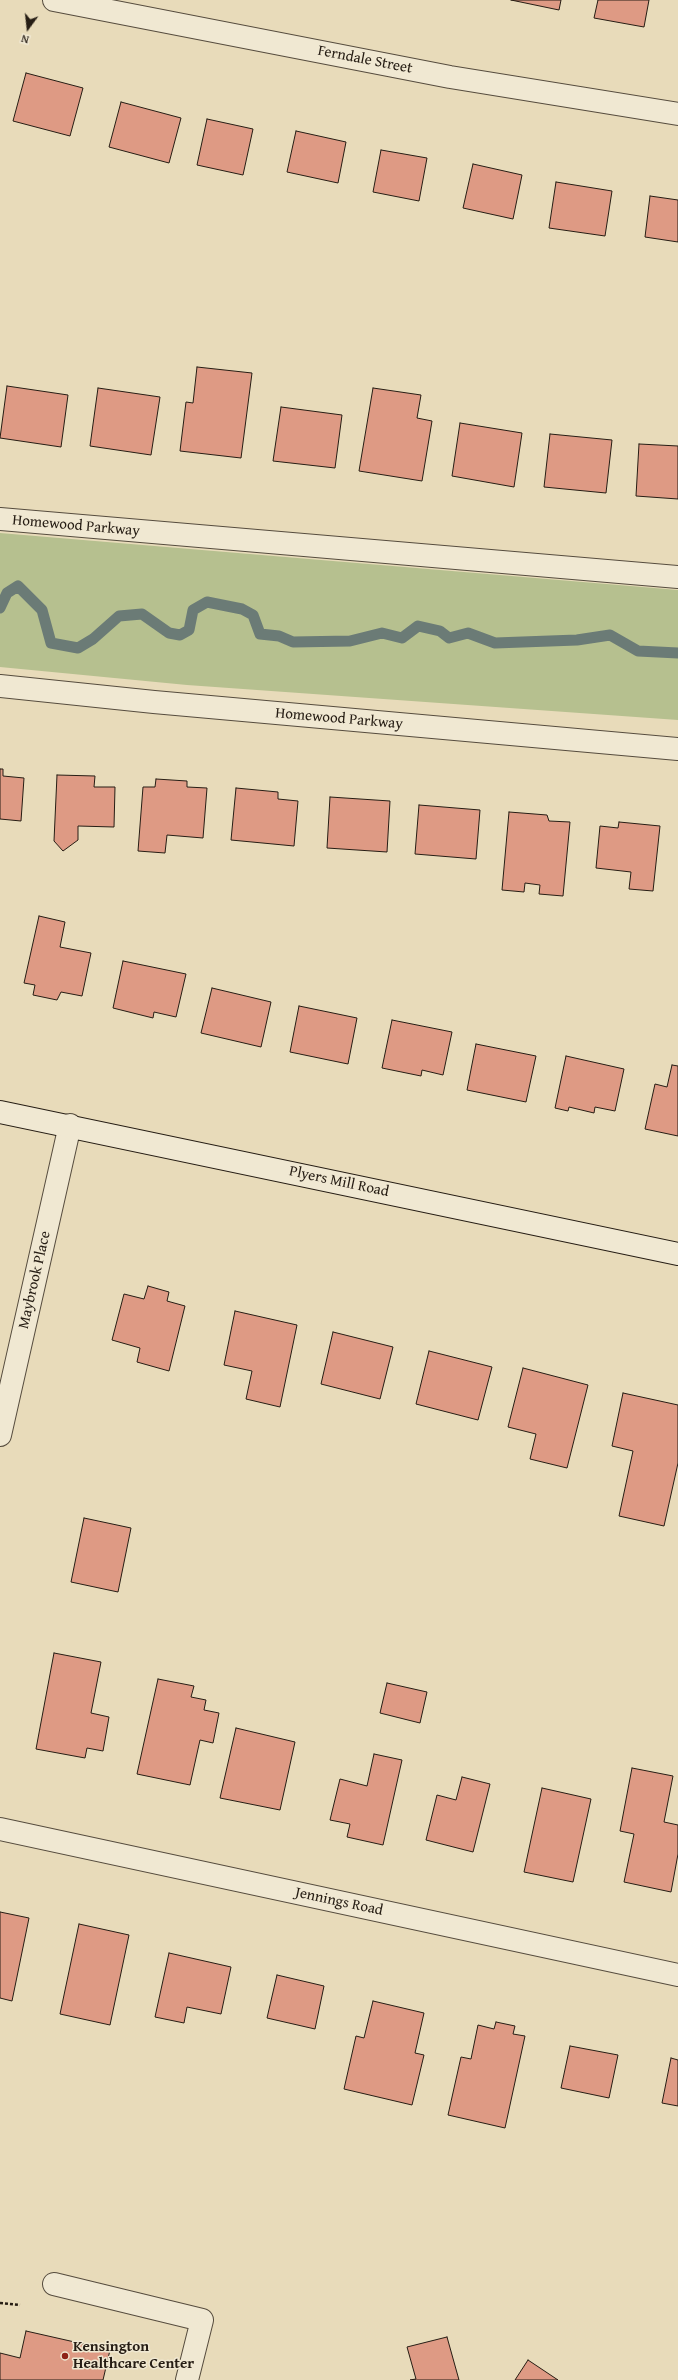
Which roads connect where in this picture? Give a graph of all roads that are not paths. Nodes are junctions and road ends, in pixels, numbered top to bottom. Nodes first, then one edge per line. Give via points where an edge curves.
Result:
1 (54, 0) edge
2 (678, 114) edge
3 (0, 519) edge
4 (678, 577) edge
5 (0, 686) edge
6 (678, 749) edge
7 (0, 1112) edge
8 (70, 1125) junction
9 (678, 1254) edge
10 (0, 1435) edge
11 (0, 1830) edge
12 (678, 1975) edge
13 (54, 2284) dead end
14 (187, 2380) edge

1 - 2 street, Ferndale Street via 450,77
3 - 4 street, Homewood Parkway
5 - 6 street, Homewood Parkway
7 - 8 street, Plyers Mill Road
8 - 9 street, Plyers Mill Road
8 - 10 street, Maybrook Place
11 - 12 street, Jennings Road
13 - 14 street via 202,2320

